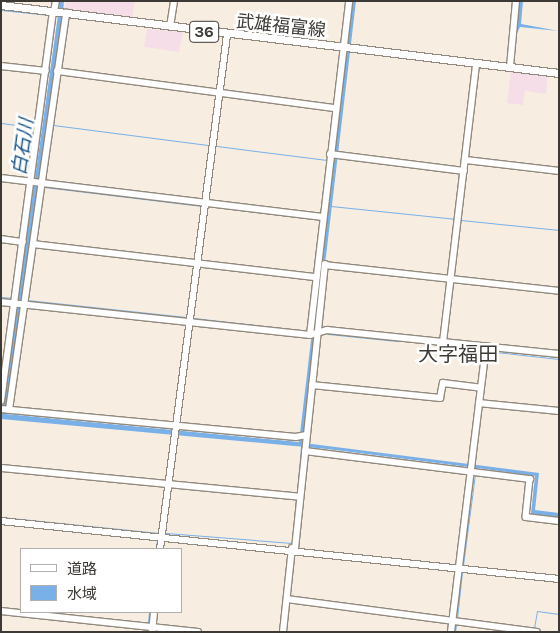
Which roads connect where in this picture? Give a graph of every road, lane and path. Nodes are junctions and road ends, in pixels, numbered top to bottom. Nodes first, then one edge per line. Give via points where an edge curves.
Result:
1 (56, 1) edge
2 (174, 1) edge
3 (349, 1) edge
4 (516, 1) edge
5 (1, 5) edge
6 (65, 13) junction
7 (53, 14) junction
8 (170, 27) junction
9 (227, 36) junction
10 (345, 49) junction
11 (476, 64) junction
12 (1, 66) edge
13 (510, 67) junction
14 (46, 72) junction
15 (57, 72) junction
16 (559, 73) edge
17 (220, 93) junction
18 (335, 108) junction
19 (329, 159) junction
20 (466, 160) junction
21 (464, 171) junction
22 (559, 171) edge
23 (1, 178) edge
24 (31, 182) junction
25 (42, 185) junction
26 (205, 203) junction
27 (323, 219) junction
28 (1, 239) edge
29 (23, 242) junction
30 (33, 244) junction
31 (197, 264) junction
32 (316, 277) junction
33 (452, 279) junction
34 (559, 291) edge
35 (14, 301) junction
36 (1, 302) edge
37 (24, 302) junction
38 (189, 322) junction
39 (312, 334) junction
40 (443, 342) junction
41 (485, 349) junction
42 (559, 354) edge
43 (312, 385) junction
44 (481, 388) junction
45 (1, 401) edge
46 (479, 403) junction
47 (5, 410) edge
48 (559, 411) edge
49 (175, 430) junction
50 (306, 434) junction
51 (305, 450) junction
52 (1, 468) edge
53 (472, 469) junction
54 (168, 484) junction
55 (298, 496) junction
56 (559, 520) edge
57 (1, 521) edge
58 (162, 538) junction
59 (160, 548) edge
60 (294, 548) junction
61 (459, 567) junction
62 (559, 579) edge
63 (287, 599) junction
64 (1, 611) edge
65 (154, 613) edge
66 (452, 621) junction
67 (152, 629) edge
68 (198, 632) edge
69 (283, 632) edge
70 (451, 632) edge
71 (536, 632) edge

1 - 7 street
2 - 8 street
3 - 10 street
4 - 13 street
5 - 7 main road, 武雄福富線 / 36
6 - 7 main road, 武雄福富線 / 36
6 - 8 main road, 武雄福富線 / 36
6 - 15 street
7 - 14 street
8 - 9 main road, 武雄福富線 / 36
9 - 10 main road, 武雄福富線 / 36
9 - 17 street
10 - 11 main road, 武雄福富線 / 36
10 - 18 street
11 - 13 main road, 武雄福富線 / 36
11 - 20 street
12 - 14 street
13 - 16 main road, 武雄福富線 / 36
14 - 24 street
15 - 17 street
15 - 25 street
17 - 18 street
17 - 26 street
18 - 19 street
19 - 21 street via 338,155
19 - 27 street
20 - 21 street
20 - 22 street
21 - 33 street
23 - 24 street
24 - 25 street
24 - 29 street
25 - 26 street
25 - 30 street
26 - 27 street
26 - 31 street
27 - 32 street
28 - 29 street
29 - 35 street
30 - 31 street
30 - 37 street
31 - 32 street
31 - 38 street
32 - 39 street
33 - 34 street
33 - 39 street via 325,265
33 - 40 street
35 - 36 street
35 - 37 street
35 - 45 street
37 - 38 street
37 - 47 street
38 - 39 street
38 - 49 street
39 - 40 street via 327,330
39 - 43 street
40 - 41 street
41 - 42 street
41 - 44 street
43 - 44 street via 440,398 443,383
43 - 50 street
44 - 46 street
46 - 48 street
46 - 53 street
47 - 49 street
49 - 50 street via 296,437
49 - 54 street
50 - 51 street
51 - 53 street
51 - 55 street
52 - 54 street
53 - 56 street via 530,479 526,517
53 - 61 street
54 - 55 street
54 - 58 street
55 - 60 street
57 - 58 street
58 - 59 street
58 - 60 street
60 - 61 street
60 - 63 street
61 - 62 street
61 - 66 street
63 - 66 street
63 - 69 street
64 - 67 street
65 - 67 street
66 - 70 street
66 - 71 street
67 - 68 street

